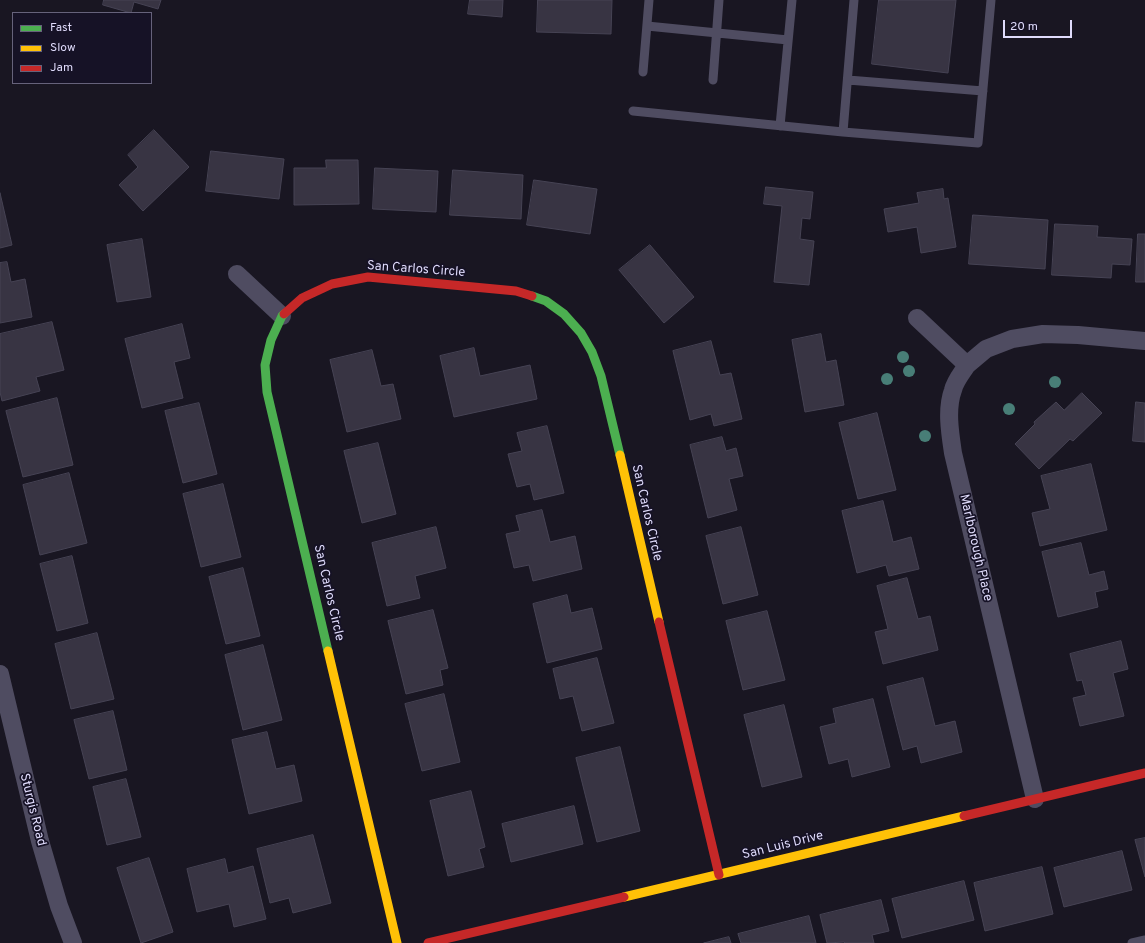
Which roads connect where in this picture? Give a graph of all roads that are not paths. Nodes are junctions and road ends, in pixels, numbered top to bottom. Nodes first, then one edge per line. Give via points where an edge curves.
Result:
1 (649, 0) edge
2 (720, 0) edge
3 (792, 0) edge
4 (854, 0) edge
5 (991, 0) edge
6 (647, 26) junction
7 (717, 32) junction
8 (788, 40) junction
9 (643, 72) dead end
10 (713, 80) dead end
11 (848, 80) junction
12 (983, 91) junction
13 (633, 112) dead end
14 (780, 126) junction
15 (844, 132) junction
16 (237, 274) dead end
17 (282, 316) junction
18 (917, 318) dead end
19 (1145, 341) edge
20 (966, 365) junction
21 (0, 674) edge
22 (1145, 773) edge
23 (1035, 799) junction
24 (719, 875) junction
25 (1145, 940) edge
26 (73, 943) edge
27 (397, 943) edge
28 (428, 943) edge
29 (1132, 943) edge

1 - 6 lane
2 - 7 lane
3 - 8 lane
4 - 11 lane
5 - 12 lane
6 - 7 lane
6 - 9 lane
7 - 8 lane
7 - 10 lane
8 - 14 lane
11 - 12 lane
11 - 15 lane
12 - 15 lane via 978,143
13 - 14 lane
14 - 15 lane
16 - 17 street
17 - 24 street, San Carlos Circle via 302,298 332,284 368,277 516,291 546,301 564,314 581,333 601,376
17 - 27 street, San Carlos Circle via 271,340 265,365 267,392
18 - 20 street
19 - 20 street via 1043,334 1012,339 986,349
20 - 23 street, Marlborough Place via 953,389 950,408 952,453
21 - 26 street, Sturgis Road via 40,841
22 - 23 street, San Luis Drive
23 - 24 street, San Luis Drive
24 - 28 street, San Luis Drive
25 - 29 lane

